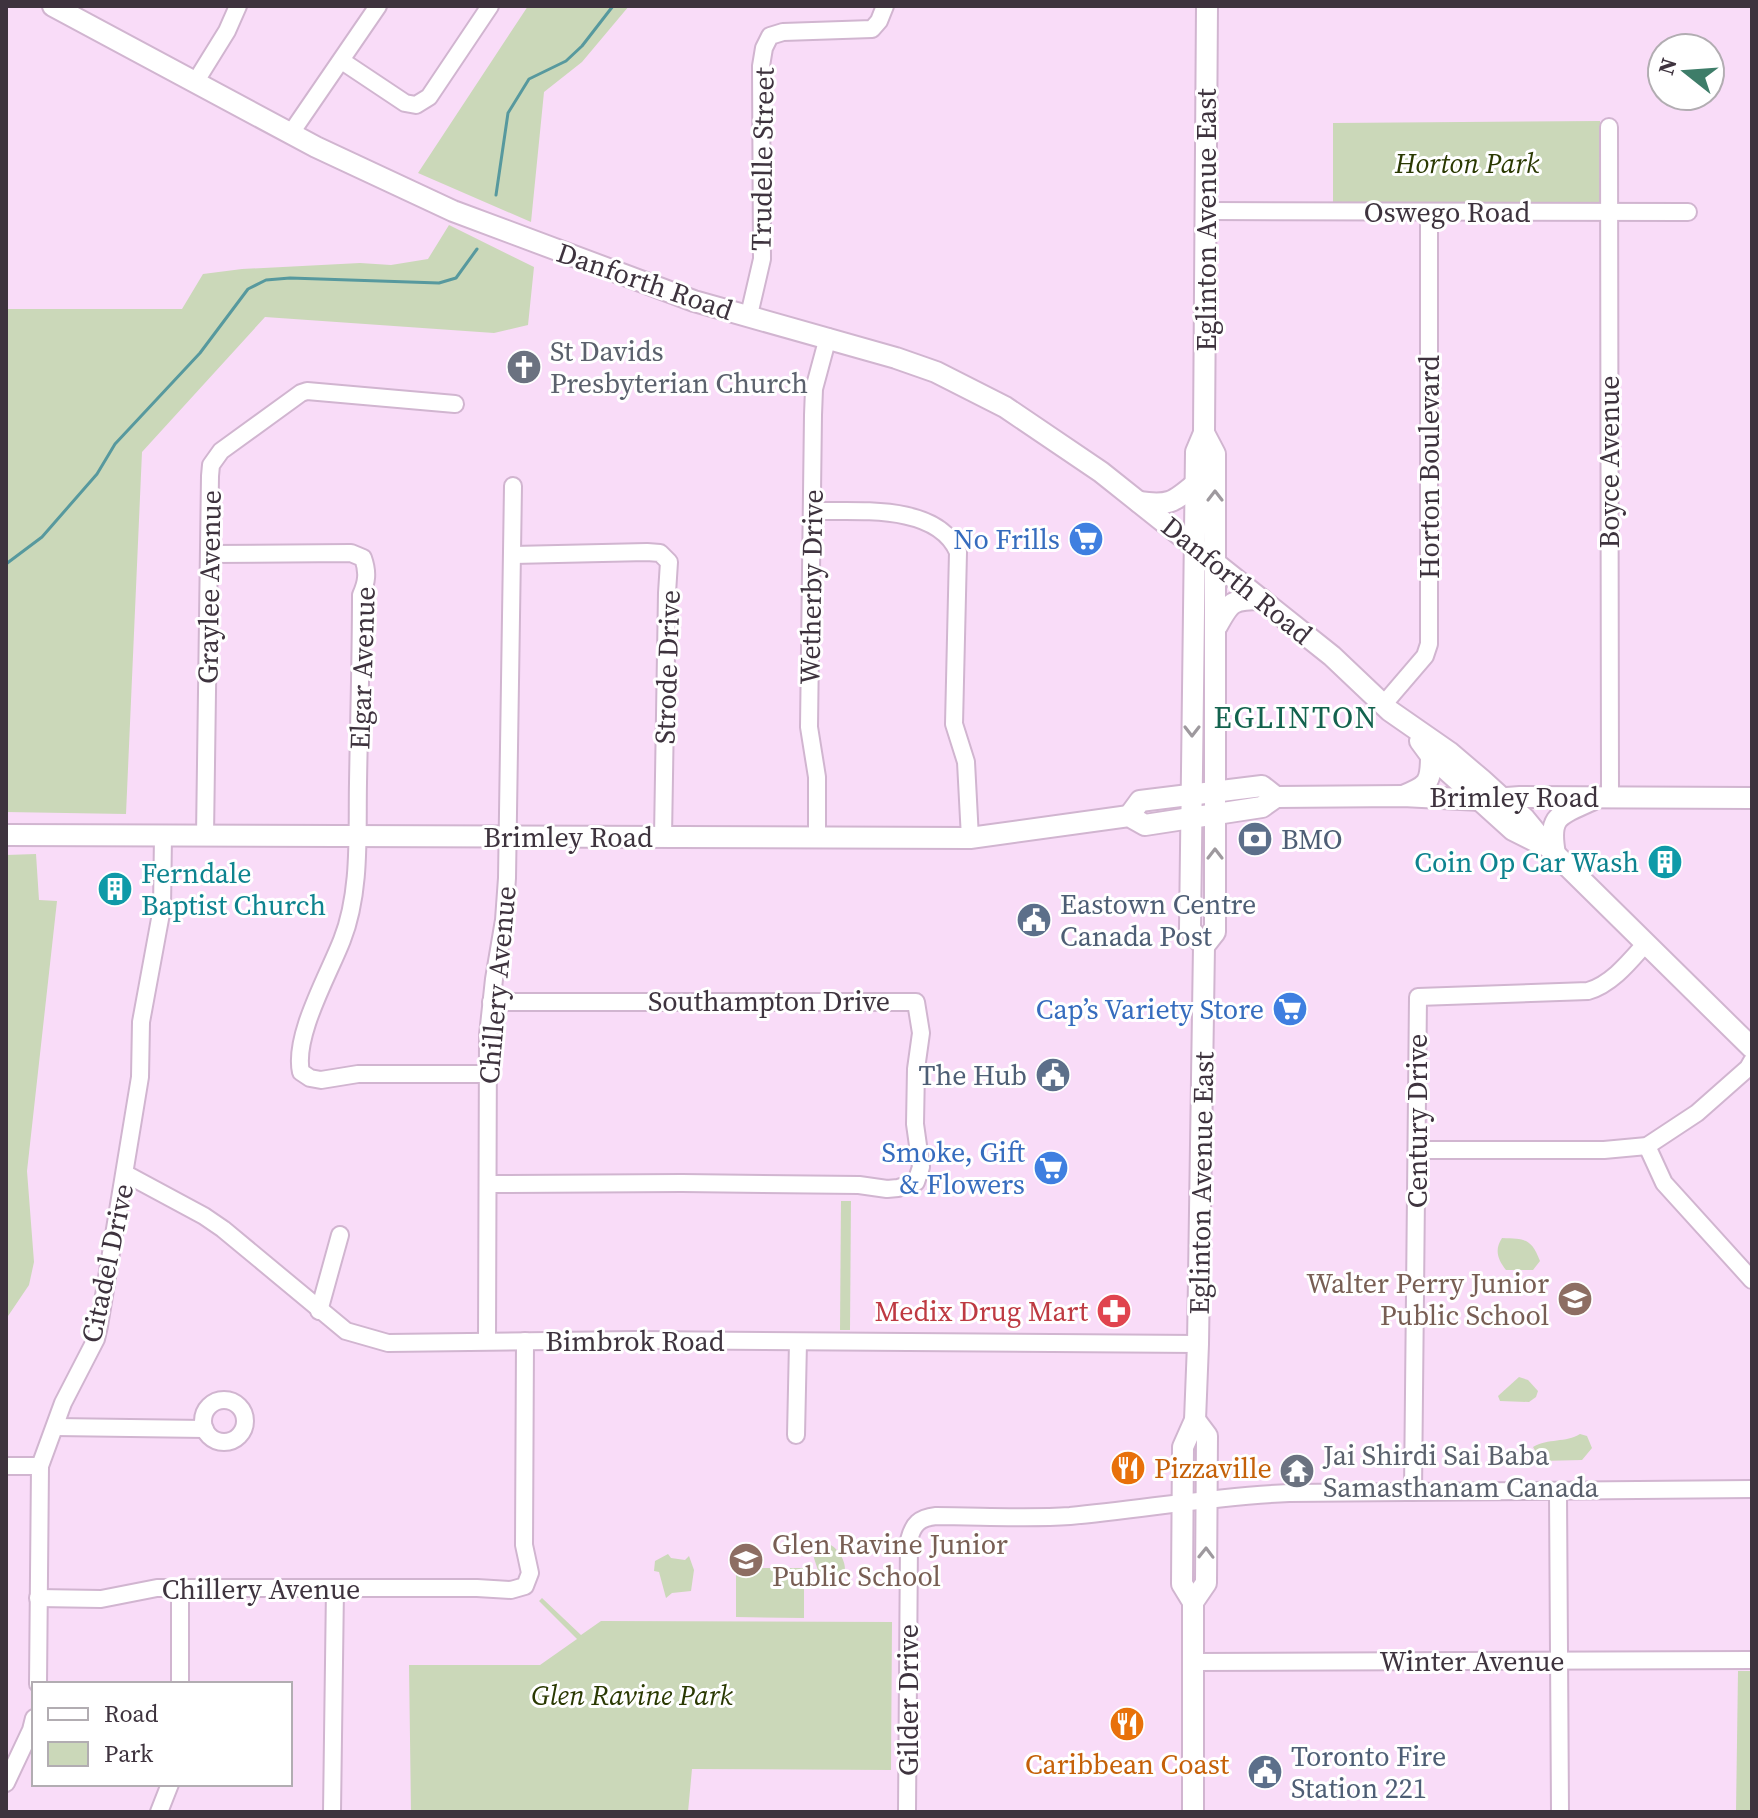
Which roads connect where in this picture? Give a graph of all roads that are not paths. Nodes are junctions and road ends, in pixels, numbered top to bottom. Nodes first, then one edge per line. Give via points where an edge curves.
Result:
1 (53, 6) edge
2 (238, 6) edge
3 (378, 6) edge
4 (490, 6) edge
5 (885, 6) edge
6 (1207, 6) edge
7 (342, 61) junction
8 (196, 81) junction
9 (1609, 127) dead end
10 (291, 133) junction
11 (1206, 211) junction
12 (1429, 212) junction
13 (1688, 212) dead end
14 (1609, 213) junction
15 (749, 315) junction
16 (828, 337) junction
17 (455, 404) dead end
18 (1204, 433) junction
19 (1195, 484) junction
20 (513, 486) dead end
21 (1139, 502) junction
22 (812, 511) junction
23 (1195, 546) junction
24 (210, 554) junction
25 (513, 555) junction
26 (1215, 562) junction
27 (1261, 599) junction
28 (1215, 630) junction
29 (1383, 705) junction
30 (1406, 723) junction
31 (1431, 756) junction
32 (1215, 792) junction
33 (1192, 795) junction
34 (1403, 796) junction
35 (1276, 797) junction
36 (1604, 797) junction
37 (1502, 798) junction
38 (1752, 798) edge
39 (1480, 800) junction
40 (1215, 814) junction
41 (1129, 816) junction
42 (1192, 818) junction
43 (13, 835) edge
44 (163, 835) junction
45 (205, 836) junction
46 (357, 836) junction
47 (508, 837) junction
48 (663, 837) junction
49 (817, 838) junction
50 (970, 838) junction
51 (1551, 850) junction
52 (1646, 943) junction
53 (1204, 946) junction
54 (491, 1002) junction
55 (1752, 1048) edge
56 (1752, 1061) edge
57 (488, 1074) junction
58 (1647, 1146) junction
59 (1418, 1150) junction
60 (126, 1174) junction
61 (488, 1184) junction
62 (340, 1235) dead end
63 (1752, 1280) edge
64 (319, 1311) junction
65 (487, 1341) junction
66 (525, 1341) junction
67 (798, 1342) junction
68 (1198, 1344) junction
69 (1195, 1420) junction
70 (55, 1427) junction
71 (205, 1429) dead end
72 (796, 1435) dead end
73 (6, 1466) edge
74 (40, 1466) junction
75 (1752, 1489) edge
76 (1413, 1492) junction
77 (1558, 1492) junction
78 (1206, 1500) junction
79 (1182, 1504) junction
80 (180, 1588) junction
81 (335, 1588) junction
82 (38, 1598) junction
83 (1193, 1602) junction
84 (1752, 1660) edge
85 (1193, 1662) junction
86 (1558, 1662) junction
87 (38, 1682) edge
88 (180, 1682) edge
89 (32, 1726) edge
90 (6, 1783) edge
91 (169, 1786) edge
92 (159, 1812) edge
93 (332, 1812) edge
94 (907, 1812) edge
95 (1193, 1812) edge
96 (1560, 1812) edge

1 - 8 main road, Danforth Road
2 - 8 street
3 - 7 street
4 - 7 street via 429,97 416,105
5 - 15 street, Trudelle Street via 872,29 783,32 770,36 764,48 762,259
6 - 11 main road, Eglinton Avenue East
7 - 10 street
8 - 10 main road, Danforth Road
9 - 14 street, Boyce Avenue
10 - 15 main road, Danforth Road via 482,223 694,301
11 - 12 street, Oswego Road
11 - 18 main road, Eglinton Avenue East
12 - 14 street, Oswego Road
12 - 29 street, Horton Boulevard via 1429,644 1425,656
13 - 14 street, Oswego Road
14 - 36 street, Boyce Avenue
15 - 16 main road, Danforth Road
16 - 21 main road, Danforth Road via 968,387 1063,444
16 - 22 street, Wetherby Drive via 814,389
17 - 24 street, Graylee Avenue via 301,393 214,460
18 - 19 main road, Eglinton Avenue East via 1196,452
26 -> 18 main road, Eglinton Avenue East via 1215,454
19 - 21 main road via 1163,506
19 - 23 main road, Eglinton Avenue East
20 - 25 street, Chillery Avenue
21 - 23 main road, Danforth Road
22 - 49 street, Wetherby Drive via 809,727 817,777
22 - 50 street via 900,515 937,527 954,543 954,724 966,762
23 - 26 main road, Danforth Road
23 -> 33 main road, Eglinton Avenue East
24 - 45 street, Graylee Avenue
24 - 46 street, Elgar Avenue via 351,553 363,558 367,577 361,595
25 - 47 street, Chillery Avenue
25 - 48 street, Strode Drive via 647,552 660,553 669,562
26 - 27 main road, Danforth Road
26 - 28 main road, Eglinton Avenue East
27 - 28 main road via 1231,603
27 - 29 main road, Danforth Road
28 - 32 main road, Eglinton Avenue East
29 - 30 main road, Danforth Road
30 - 31 main road, Danforth Road
30 - 37 main road, Danforth Road
31 - 34 main road via 1431,777 1422,788
31 - 39 main road, Danforth Road
32 - 33 main road, Brimley Road
32 - 35 main road, Brimley Road via 1262,786
32 - 40 main road, Eglinton Avenue East
33 - 41 main road, Brimley Road via 1140,801
33 - 42 main road, Eglinton Avenue East
34 - 35 main road, Brimley Road
34 - 39 main road, Brimley Road
35 - 40 main road, Brimley Road via 1262,807
36 - 37 main road, Brimley Road
36 - 38 main road, Brimley Road
36 - 51 main road via 1554,822
37 - 39 main road, Brimley Road
37 - 51 main road, Danforth Road
39 - 51 main road, Danforth Road via 1513,830
40 - 42 main road, Brimley Road
53 -> 40 main road, Eglinton Avenue East via 1215,932
41 - 42 main road, Brimley Road via 1145,825
41 - 50 main road, Brimley Road
42 - 53 main road, Eglinton Avenue East via 1190,929
43 - 44 main road, Brimley Road
44 - 45 main road, Brimley Road
44 - 60 street, Citadel Drive via 162,908 142,1011 140,1077
45 - 46 main road, Brimley Road
46 - 47 main road, Brimley Road
46 - 57 street via 350,912 310,1019 301,1072 321,1080 358,1074
47 - 48 main road, Brimley Road
47 - 54 street, Chillery Avenue via 504,920
48 - 49 main road, Brimley Road
49 - 50 main road, Brimley Road
51 - 52 main road, Danforth Road
52 - 55 main road, Danforth Road
52 - 59 street, Century Drive via 1609,980 1588,991 1418,997
53 - 68 main road, Eglinton Avenue East
54 - 57 street, Chillery Avenue
54 - 61 street, Southampton Drive via 916,1002 921,1033 915,1124 921,1167 916,1182 898,1188
56 - 58 street via 1697,1113
57 - 61 street, Chillery Avenue
58 - 59 street
58 - 63 street via 1664,1183
59 - 76 street, Century Drive
60 - 64 street, Bimbrok Road via 223,1229
60 - 70 street, Citadel Drive via 96,1339 72,1381
61 - 65 street, Chillery Avenue
62 - 64 street
64 - 65 street, Bimbrok Road via 346,1331 388,1343
65 - 66 street, Bimbrok Road
66 - 67 street, Bimbrok Road
66 - 81 street, Chillery Avenue via 524,1545 530,1573 525,1586
67 - 68 street, Bimbrok Road
67 - 72 street
68 - 69 main road, Eglinton Avenue East
69 - 78 main road, Eglinton Avenue East via 1207,1436
69 - 79 main road, Eglinton Avenue East via 1183,1447
70 - 71 street
70 - 74 street, Citadel Drive
73 - 74 street
74 - 82 street, Citadel Drive
75 - 77 street
76 - 77 street
76 - 78 street
77 - 86 street
78 - 79 street
83 -> 78 main road, Eglinton Avenue East via 1206,1583
79 - 83 main road, Eglinton Avenue East via 1182,1584
79 - 94 street, Gilder Drive via 1067,1516 936,1516 917,1522 909,1540
80 - 81 street, Chillery Avenue
80 - 82 street, Chillery Avenue via 101,1599
80 - 88 street
81 - 93 street
82 - 87 street, Citadel Drive
83 - 85 main road, Eglinton Avenue East
84 - 86 street, Winter Avenue
85 - 86 street, Winter Avenue
85 - 95 main road, Eglinton Avenue East
86 - 96 street
89 - 90 street
91 - 92 street

